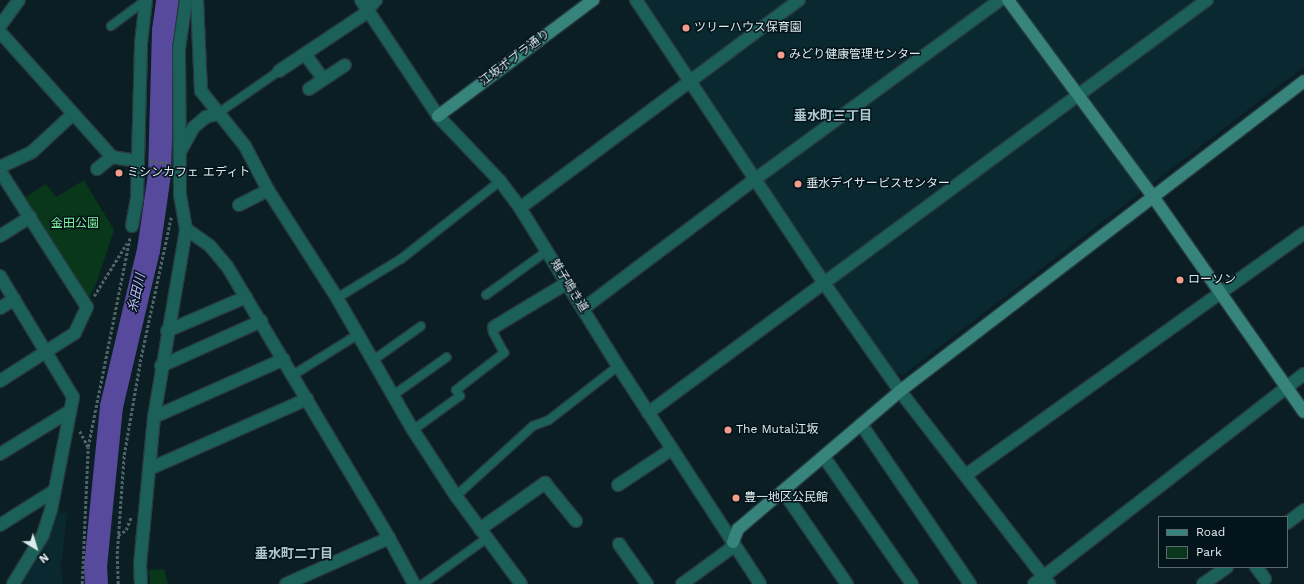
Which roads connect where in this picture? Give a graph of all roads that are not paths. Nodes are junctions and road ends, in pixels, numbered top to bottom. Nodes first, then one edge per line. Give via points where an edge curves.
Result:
1 (19, 0) edge
2 (146, 0) edge
3 (195, 0) edge
4 (376, 0) edge
5 (593, 0) edge
6 (636, 0) edge
7 (799, 0) edge
8 (1000, 0) edge
9 (1008, 0) edge
10 (1207, 0) edge
11 (364, 4) edge
12 (0, 26) edge
13 (111, 26) dead end
14 (0, 32) edge
15 (305, 54) junction
16 (345, 65) dead end
17 (279, 71) joint
18 (323, 79) junction
19 (1304, 81) edge
20 (689, 82) junction
21 (309, 89) dead end
22 (1078, 95) junction
23 (73, 114) junction
24 (217, 114) junction
25 (438, 116) junction
26 (180, 151) junction
27 (112, 157) junction
28 (140, 161) junction
29 (0, 167) edge
30 (97, 169) dead end
31 (0, 171) edge
32 (754, 180) junction
33 (495, 185) dead end
34 (268, 190) junction
35 (1154, 198) junction
36 (238, 205) dead end
37 (520, 208) junction
38 (30, 217) junction
39 (132, 226) road end
40 (186, 229) junction
41 (1304, 233) edge
42 (0, 236) edge
43 (547, 251) junction
44 (0, 276) edge
45 (567, 283) junction
46 (824, 283) junction
47 (1220, 292) junction
48 (486, 295) dead end
49 (246, 297) junction
50 (337, 298) junction
51 (15, 299) junction
52 (0, 308) edge
53 (584, 308) junction
54 (261, 321) junction
55 (421, 326) dead end
56 (494, 327) joint
57 (167, 331) junction
58 (357, 335) junction
59 (47, 351) junction
60 (447, 357) dead end
61 (284, 359) junction
62 (372, 361) junction
63 (161, 366) junction
64 (618, 366) junction
65 (1304, 374) edge
66 (293, 375) junction
67 (0, 381) edge
68 (1286, 387) junction
69 (900, 391) junction
70 (392, 396) junction
71 (307, 399) junction
72 (70, 410) junction
73 (1304, 412) edge
74 (648, 413) junction
75 (154, 417) junction
76 (861, 424) junction
77 (414, 430) junction
78 (672, 449) junction
79 (0, 454) edge
80 (824, 457) junction
81 (149, 469) junction
82 (966, 475) junction
83 (618, 485) dead end
84 (54, 491) junction
85 (783, 491) junction
86 (456, 496) junction
87 (1304, 510) edge
88 (576, 521) dead end
89 (1288, 521) edge
90 (0, 525) edge
91 (484, 533) junction
92 (390, 538) junction
93 (733, 542) junction
94 (619, 544) dead end
95 (1226, 568) edge
96 (1257, 568) edge
97 (1266, 579) dead end
98 (1047, 580) edge
99 (13, 584) edge
100 (140, 584) edge
101 (286, 584) edge
102 (414, 584) edge
103 (423, 584) edge
104 (521, 584) edge
105 (647, 584) edge
106 (682, 584) edge
107 (760, 584) edge
108 (847, 584) edge
109 (912, 584) edge
110 (970, 584) edge
111 (1034, 584) edge
112 (1203, 584) edge

1 - 12 street
2 - 13 lane
2 - 28 street via 141,43
3 - 24 street via 201,91
3 - 26 street via 179,49
4 - 11 street
5 - 25 street, 江坂ポプラ通り
6 - 20 street
7 - 20 street
8 - 32 street
9 - 22 street
10 - 22 street
11 - 15 street via 363,15
11 - 25 street, 雉子鳴き道
14 - 23 street
15 - 17 street
15 - 18 street
16 - 18 street
17 - 24 lane
18 - 21 street
19 - 35 street
20 - 32 street
20 - 37 street
22 - 35 street
22 - 46 street
23 - 27 street
23 - 29 street via 32,152
24 - 26 street via 206,117 194,127
24 - 34 street via 245,146
25 - 37 street, 雉子鳴き道 via 500,181
26 - 40 street via 180,194
27 - 28 street
27 - 30 street
28 - 39 street
31 - 38 street
32 - 46 street
32 - 53 street
33 - 50 lane via 401,259
34 - 36 street
34 - 50 street
35 - 47 street
35 - 69 street
37 - 43 street, 雉子鳴き道
38 - 42 street
38 - 59 street via 87,307 75,333
40 - 49 street via 210,246 227,266
40 - 57 street
41 - 47 street
43 - 45 street, 雉子鳴き道
43 - 48 lane
44 - 51 street
45 - 53 street, 雉子鳴き道
45 - 56 street
46 - 69 street
46 - 74 street
47 - 68 street
47 - 82 street
49 - 54 street
49 - 57 street
50 - 58 street
51 - 52 street
51 - 59 street
53 - 64 street, 雉子鳴き道
54 - 61 street
54 - 63 street
55 - 62 lane
56 - 77 lane via 493,332 504,353 456,390 460,396
57 - 63 street
58 - 62 street
58 - 66 lane
59 - 67 street
59 - 72 street via 72,393
60 - 70 lane
61 - 66 street
61 - 75 street
62 - 70 street
63 - 75 street
64 - 74 street, 雉子鳴き道
64 - 86 lane via 549,420 533,426
65 - 68 street
66 - 71 street
68 - 73 street
68 - 98 street
69 - 76 street
69 - 82 street
70 - 77 street
71 - 81 street
71 - 92 street
72 - 79 street
72 - 84 street
74 - 78 street, 雉子鳴き道
75 - 81 street
76 - 80 street
76 - 110 street
77 - 86 street
78 - 83 street
78 - 93 street, 雉子鳴き道
80 - 85 street
80 - 109 street
81 - 100 street
82 - 98 street
84 - 90 street
84 - 99 street via 43,535
85 - 93 street via 738,529
85 - 108 street
86 - 91 street
87 - 89 street
88 - 91 street via 545,482
91 - 103 lane
91 - 104 street
92 - 101 street
92 - 102 street
93 - 106 street via 730,549
93 - 107 street, 雉子鳴き道 via 737,552
94 - 105 street
95 - 112 street
96 - 97 street
98 - 111 street

